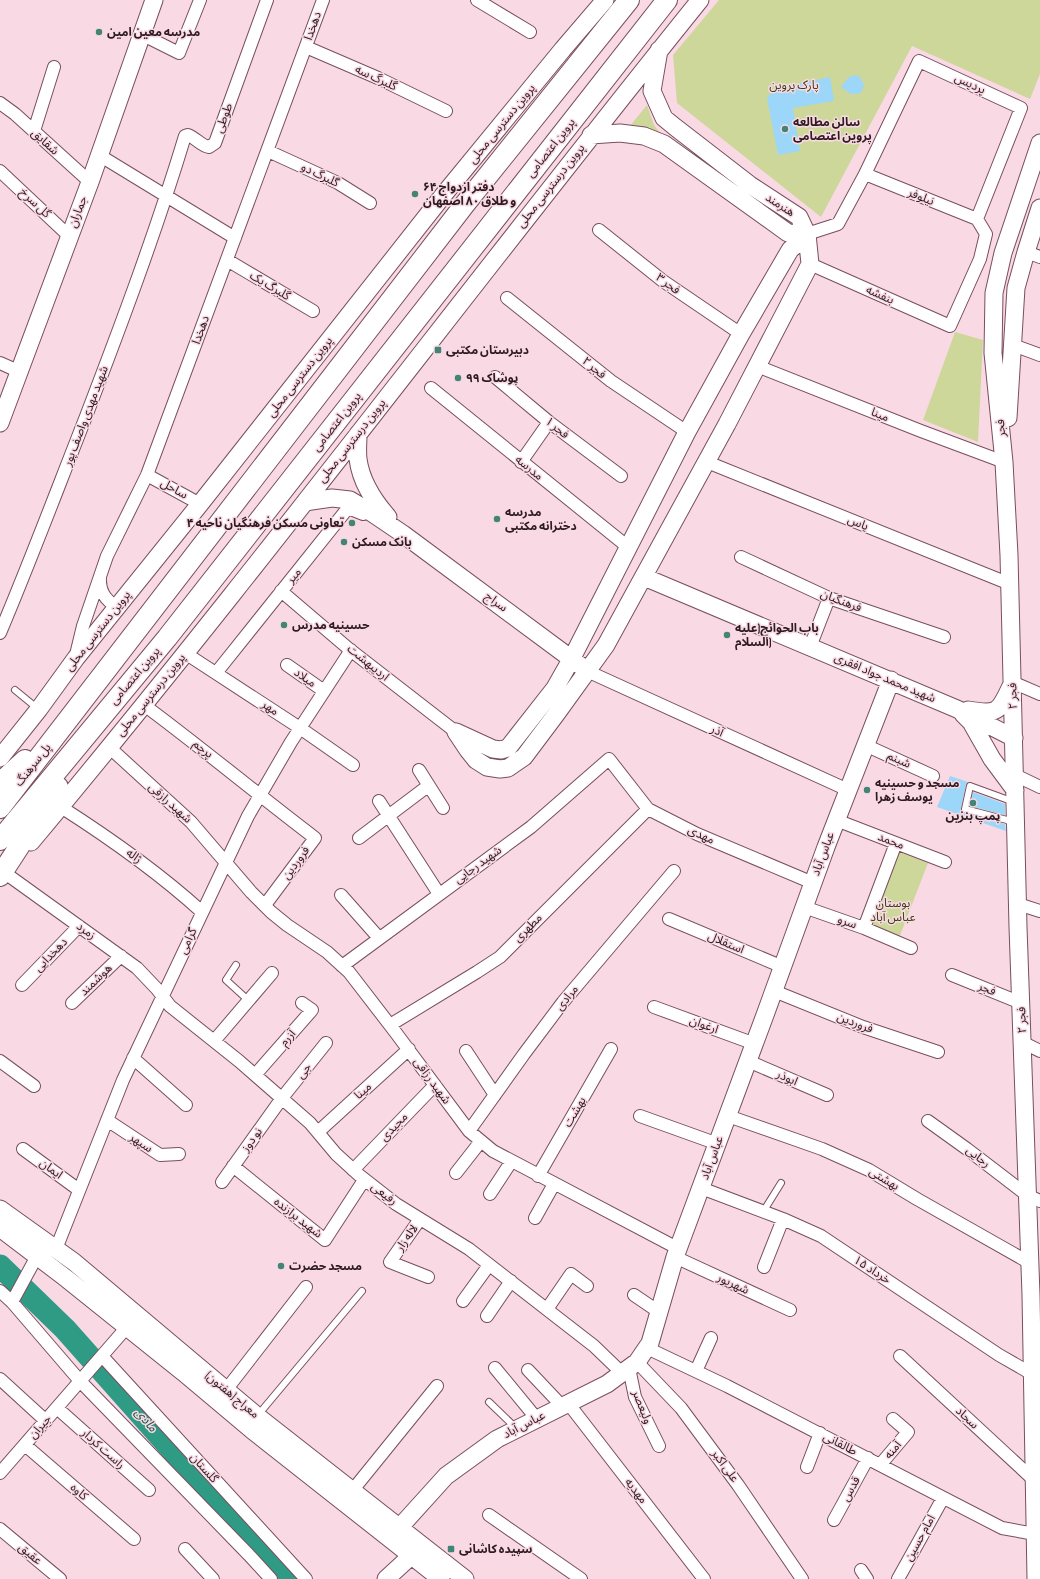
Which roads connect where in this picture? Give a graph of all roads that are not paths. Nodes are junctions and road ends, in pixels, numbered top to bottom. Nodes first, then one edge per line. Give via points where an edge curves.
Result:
1 (154, 0) edge
2 (200, 0) edge
3 (267, 0) edge
4 (323, 0) edge
5 (476, 0) edge
6 (605, 0) edge
7 (629, 0) edge
8 (667, 0) edge
9 (700, 0) edge
10 (530, 32) dead end
11 (141, 34) junction
12 (306, 47) junction
13 (660, 50) junction
14 (54, 66) dead end
15 (0, 103) edge
16 (446, 111) dead end
17 (675, 127) junction
18 (34, 132) junction
19 (591, 135) junction
20 (1040, 143) edge
21 (664, 144) junction
22 (268, 151) junction
23 (100, 155) junction
24 (0, 171) edge
25 (865, 174) junction
26 (90, 182) junction
27 (167, 197) junction
28 (370, 203) dead end
29 (1040, 208) edge
30 (977, 219) junction
31 (599, 230) dead end
32 (807, 234) junction
33 (69, 236) junction
34 (235, 238) junction
35 (1033, 254) edge
36 (227, 260) junction
37 (810, 264) junction
38 (507, 298) dead end
39 (313, 311) dead end
40 (741, 334) junction
41 (1013, 345) junction
42 (1040, 355) edge
43 (0, 363) edge
44 (757, 366) junction
45 (18, 371) junction
46 (495, 377) dead end
47 (431, 388) dead end
48 (0, 420) edge
49 (549, 422) junction
50 (687, 432) junction
51 (358, 434) junction
52 (521, 462) junction
53 (707, 462) junction
54 (1004, 462) junction
55 (147, 474) junction
56 (621, 476) dead end
57 (305, 502) junction
58 (200, 504) junction
59 (383, 520) junction
60 (403, 534) junction
61 (628, 547) junction
62 (742, 557) dead end
63 (100, 574) junction
64 (644, 577) junction
65 (1010, 584) junction
66 (281, 591) junction
67 (829, 598) junction
68 (117, 607) junction
69 (0, 633) edge
70 (944, 637) dead end
71 (810, 647) junction
72 (351, 650) junction
73 (185, 653) junction
74 (76, 658) junction
75 (572, 658) junction
76 (287, 665) dead end
77 (587, 671) junction
78 (216, 673) junction
79 (891, 680) junction
80 (1012, 682) junction
81 (15, 690) dead end
82 (324, 691) junction
83 (1040, 694) edge
84 (114, 703) junction
85 (144, 705) junction
86 (38, 709) junction
87 (957, 709) junction
88 (66, 722) junction
89 (300, 728) junction
90 (456, 732) junction
91 (1014, 738) junction
92 (865, 745) junction
93 (110, 748) junction
94 (0, 758) edge
95 (610, 759) joint
96 (353, 765) dead end
97 (419, 770) dead end
98 (933, 776) dead end
99 (0, 783) edge
100 (428, 786) junction
101 (1040, 787) edge
102 (1015, 789) junction
103 (848, 790) junction
104 (260, 796) junction
105 (379, 801) dead end
106 (61, 807) junction
107 (0, 808) edge
108 (443, 808) dead end
109 (648, 809) junction
110 (389, 816) junction
111 (836, 820) junction
112 (1016, 826) junction
113 (359, 838) dead end
114 (0, 840) edge
115 (896, 843) junction
116 (226, 862) junction
117 (945, 862) dead end
118 (674, 871) dead end
119 (2, 876) edge
120 (812, 883) junction
121 (439, 894) junction
122 (341, 895) dead end
123 (1018, 904) junction
124 (264, 906) junction
125 (804, 907) junction
126 (1040, 911) edge
127 (202, 912) junction
128 (669, 919) dead end
129 (79, 926) junction
130 (864, 928) junction
131 (379, 938) junction
132 (911, 948) dead end
133 (121, 956) junction
134 (236, 965) dead end
135 (342, 966) junction
136 (782, 967) junction
137 (272, 973) dead end
138 (952, 975) dead end
139 (22, 985) dead end
140 (774, 990) junction
141 (162, 996) junction
142 (248, 1000) junction
143 (72, 1003) dead end
144 (302, 1003) dead end
145 (1021, 1003) junction
146 (654, 1007) dead end
147 (390, 1025) junction
148 (214, 1041) junction
149 (1022, 1042) junction
150 (326, 1043) dead end
151 (754, 1044) junction
152 (409, 1049) junction
153 (611, 1049) dead end
154 (466, 1051) dead end
155 (1040, 1051) edge
156 (938, 1052) dead end
157 (133, 1058) junction
158 (0, 1060) edge
159 (748, 1061) junction
160 (255, 1075) junction
161 (435, 1085) junction
162 (34, 1086) dead end
163 (495, 1095) junction
164 (827, 1095) dead end
165 (282, 1098) junction
166 (186, 1105) dead end
167 (640, 1116) dead end
168 (728, 1116) junction
169 (107, 1120) junction
170 (928, 1120) dead end
171 (469, 1131) junction
172 (318, 1132) junction
173 (481, 1141) junction
174 (718, 1144) junction
175 (23, 1149) dead end
176 (179, 1154) dead end
177 (511, 1162) junction
178 (233, 1166) junction
179 (353, 1170) junction
180 (456, 1173) dead end
181 (538, 1176) junction
182 (364, 1180) junction
183 (222, 1182) dead end
184 (781, 1183) dead end
185 (554, 1184) junction
186 (701, 1188) junction
187 (79, 1190) junction
188 (490, 1194) dead end
189 (1034, 1198) edge
190 (0, 1209) edge
191 (763, 1212) junction
192 (535, 1218) dead end
193 (420, 1219) junction
194 (783, 1219) junction
195 (0, 1228) edge
196 (56, 1249) junction
197 (677, 1253) junction
198 (38, 1256) junction
199 (1030, 1263) junction
200 (490, 1265) junction
201 (764, 1267) dead end
202 (428, 1278) dead end
203 (511, 1281) junction
204 (587, 1286) dead end
205 (306, 1287) dead end
206 (0, 1291) edge
207 (362, 1291) dead end
208 (634, 1295) dead end
209 (463, 1301) dead end
210 (12, 1302) junction
211 (547, 1309) junction
212 (790, 1310) dead end
213 (659, 1312) junction
214 (487, 1316) dead end
215 (128, 1327) junction
216 (711, 1338) dead end
217 (647, 1348) junction
218 (102, 1356) junction
219 (900, 1356) dead end
220 (630, 1367) junction
221 (495, 1368) dead end
222 (528, 1370) dead end
223 (696, 1371) junction
224 (1032, 1374) junction
225 (0, 1379) edge
226 (80, 1381) junction
227 (437, 1386) dead end
228 (226, 1390) junction
229 (489, 1402) dead end
230 (565, 1405) junction
231 (57, 1408) junction
232 (257, 1416) junction
233 (537, 1419) junction
234 (893, 1419) dead end
235 (46, 1421) junction
236 (517, 1429) junction
237 (820, 1433) junction
238 (25, 1445) junction
239 (659, 1446) dead end
240 (868, 1458) junction
241 (880, 1465) junction
242 (807, 1467) dead end
243 (0, 1473) edge
244 (1037, 1482) edge
245 (149, 1490) dead end
246 (352, 1491) junction
247 (943, 1498) junction
248 (489, 1515) dead end
249 (834, 1520) dead end
250 (399, 1528) junction
251 (0, 1529) edge
252 (1035, 1534) junction
253 (134, 1539) dead end
254 (185, 1549) dead end
255 (411, 1556) junction
256 (1038, 1573) edge
257 (701, 1578) edge
258 (60, 1579) edge
259 (213, 1579) edge
260 (270, 1579) edge
261 (306, 1579) edge
262 (386, 1579) edge
263 (441, 1579) edge
264 (465, 1579) edge
265 (581, 1579) edge
266 (802, 1579) edge
267 (898, 1579) edge

1 - 11 street, جماران
2 - 11 street via 179,53
3 - 27 street, طوطی via 215,143 206,147 193,136 185,136
4 - 12 street, دهخدا
5 - 10 street
6 - 58 street, پروین دسترسی محلی via 445,193
7 - 88 main road, پروین اعتصامی via 465,204
8 - 84 main road, پروین اعتصامی
9 - 13 street, پروین درسترسی محلی
11 - 23 street, جماران
12 - 16 street, گلبرگ سه
12 - 22 street, دهخدا
13 - 17 street, هنرمند via 652,91 664,118
13 - 19 street, پروین درسترسی محلی
14 - 18 street
15 - 18 street, شقایق
17 - 21 street
17 - 32 street, هنرمند via 750,185 798,217
18 - 26 street, شقایق
19 - 21 street, هنرمند via 620,133 644,136
19 - 51 street, پروین درسترسی محلی
20 - 54 street, فجر via 1003,253 994,294 994,353
21 - 32 street, هنرمند via 788,233
22 - 28 street, گلبرگ دو via 338,183
22 - 34 street, دهخدا
23 - 26 street, جماران
23 - 27 street
24 - 33 street, گل سرخ
25 - 30 street, نیلوفر
25 - 30 street, پردیس via 919,61 1021,108
25 - 32 street via 838,224
26 - 33 street, جماران
27 - 34 street
27 - 69 street, شهید مهدی واصف پور via 119,330
29 - 35 street, فجر
30 - 37 street, بنفشه via 986,234 980,259 950,326
31 - 40 street, فجر ۳ via 663,281
32 - 37 street
32 - 40 street via 790,250
33 - 45 street, جماران
34 - 36 street, دهخدا
35 - 41 street, فجر via 1016,288
36 - 39 street, گلبرگ یک
36 - 55 street, دهخدا
37 - 44 street
38 - 50 street, فجر ۲ via 611,381
40 - 50 street
41 - 42 street
41 - 54 street, فجر
43 - 45 street
44 - 53 street
44 - 54 street, مینا
45 - 48 street, جماران
46 - 49 street, فجر ۱
47 - 52 street, مدرسه
49 - 52 street
49 - 56 street, فجر ۱
50 - 61 street
51 - 57 street, پروین درسترسی محلی
51 - 60 street, سراج via 358,459 365,485
52 - 61 street, مدرسه
53 - 64 street
53 - 65 street, یاس
54 - 65 street, فجر ۲
55 - 58 street, ساحل
55 - 63 street, دهخدا
57 - 59 street, سراج via 332,498 350,500
57 - 73 street, پروین درسترسی محلی
58 - 68 street, پروین دسترسی محلی
59 - 60 street, سراج
59 - 66 street, میر via 368,517 348,508
60 - 75 street, سراج
61 - 75 street
62 - 67 street, فرهنگیان
63 - 68 street via 102,594 108,602
63 - 74 street, دهخدا via 83,626
64 - 71 street, شهید محمد جواد افقری
64 - 77 street via 606,645
65 - 80 street, فجر ۲
66 - 72 street, اردیبهشت
66 - 78 street, میر
67 - 70 street, فرهنگیان
67 - 71 street
68 - 74 street, پروین دسترسی محلی
71 - 79 street, شهید محمد جواد افقری
72 - 82 street, گرامی
72 - 90 street, اردیبهشت
73 - 78 street, مهر
73 - 85 street, پروین درسترسی محلی
74 - 86 street, پروین دسترسی محلی
75 - 77 street, سراج
75 - 90 street via 555,688 508,748 493,750
76 - 82 street, میلاد
77 - 90 street via 524,757 508,768 487,768 476,760
77 - 103 street, آذر
78 - 89 street, مهر
79 - 87 street, شهید محمد جواد افقری
79 - 92 street, عباس آباد
80 - 83 street
80 - 87 street via 995,712
80 - 91 street, فجر ۲
81 - 86 lane
82 - 89 street, گرامی
84 - 114 main road, پروین اعتصامی
84 - 119 main road
85 - 93 street, پروین درسترسی محلی
85 - 104 street, پرچم
86 - 94 street, پروین دسترسی محلی
87 - 91 street, شهید محمد جواد افقری
87 - 102 street via 971,722 992,758
88 - 99 main road
88 - 107 main road, پل سرهنگ
89 - 96 street, مهر
89 - 104 street, گرامی
91 - 102 street, فجر ۲
92 - 98 street, شبنم
92 - 103 street, عباس آباد
93 - 106 street, پروین درسترسی محلی
93 - 116 street, شهید رازقی via 191,822
95 - 109 street, مهدی
95 - 121 street, شهید رجایی via 531,826
97 - 100 street
100 - 108 street
100 - 110 street
101 - 102 street
102 - 112 street, فجر ۲
102 - 112 lane via 970,786 965,809 1007,820
103 - 111 street, عباس آباد
104 - 116 street, گرامی
104 - 124 street, فروردین via 315,838
105 - 110 street
106 - 119 street, پروین درسترسی محلی
106 - 127 street, ژاله via 112,840 171,884
109 - 120 street, مهدی via 698,834
109 - 147 street, مطهری via 500,956
110 - 113 street
110 - 121 street
111 - 115 street, محمد
111 - 120 street, عباس آباد
112 - 123 street, فجر ۲
115 - 117 street, محمد
115 - 130 street
116 - 124 street, شهید رزاقی
116 - 127 street, گرامی
118 - 163 street, مرادی via 563,1002
119 - 129 street, زمرد
120 - 125 street, عباس آباد
121 - 131 street, شهید رجایی
122 - 131 street
123 - 126 street
123 - 145 street, فجر ۲
124 - 135 street, شهید رزاقی
125 - 130 street, سرو
125 - 136 street, عباس آباد
127 - 141 street, گرامی
128 - 136 street, استقلال
129 - 133 street, زمرد
129 - 139 street, دهخدایی
130 - 132 street, سرو
131 - 135 street, شهید رجایی
133 - 141 street, زمرد via 137,968
133 - 143 street, هوشمند
134 - 142 lane via 226,980
135 - 147 street, شهید رزاقی
136 - 140 street, عباس آباد
137 - 142 street
138 - 145 street, فجر
140 - 151 street, عباس آباد
140 - 156 street, فروردین via 863,1027
141 - 148 street, رفیعی via 170,1006
141 - 157 street, گرامی
142 - 148 street
144 - 160 street, آزرم via 312,1010
145 - 149 street, فجر ۲
146 - 151 street, ارغوان
147 - 152 street, شهید رزاقی
148 - 160 street, رفیعی
149 - 155 street
149 - 189 street, فجر ۲
150 - 165 street, جی
151 - 159 street, عباس آباد
152 - 161 street, شهید رزاقی
152 - 172 street, مینا
153 - 181 street, بهشت
154 - 163 street
157 - 166 street
157 - 169 street, گرامی
158 - 162 street
159 - 164 street, ابوذر
159 - 168 street, عباس آباد
160 - 165 street, رفیعی
161 - 171 street, شهید رزاقی
161 - 179 street, مجیدی
163 - 171 street, مرادی
165 - 172 street, رفیعی
165 - 178 street, نو دوز
167 - 174 street
168 - 174 street, عباس آباد
168 - 199 street, بهشتی via 822,1148 869,1170
169 - 176 street, سپهر via 160,1155
169 - 187 street, گرامی
170 - 189 street, رجایی
171 - 173 street, شهید رزاقی
172 - 179 street, رفیعی
173 - 177 street, شهید رزاقی
173 - 180 street
174 - 186 street, عباس آباد
175 - 187 street, ایمان
177 - 181 street, شهید رزاقی
177 - 188 street
178 - 182 street, شهید برازنده via 326,1240
178 - 183 street, نو دوز
179 - 182 street, رفیعی
181 - 185 street, شهید رزاقی
182 - 193 street, رفیعی
184 - 191 lane
185 - 192 street
185 - 197 street, شهید رزاقی
186 - 191 street, ۱۵ خرداد
186 - 197 street, عباس آباد
187 - 196 street, گرامی
189 - 199 street, فجر ۲
190 - 196 street, معراج (هفتون)
191 - 194 street, ۱۵ خرداد
193 - 200 street, رفیعی
193 - 202 street, لاله زار via 390,1262
194 - 201 street
194 - 224 street, ۱۵ خرداد via 820,1236 999,1355
195 - 198 street, معراج (هفتون)
196 - 228 street, معراج (هفتون)
197 - 212 street, شهریور
197 - 213 street, عباس آباد
198 - 210 street
198 - 215 street, معراج (هفتون)
199 - 224 street, فجر ۲
200 - 203 street, رفیعی
200 - 209 street
203 - 211 street, رفیعی
203 - 214 street
204 - 211 street via 572,1274
205 - 228 street
206 - 210 street
207 - 232 lane
208 - 213 street
210 - 226 street
211 - 220 street, رفیعی via 594,1346
213 - 217 street, عباس آباد
215 - 218 street, جیران
215 - 255 street, معراج (هفتون) via 252,1430
216 - 223 street
217 - 220 street, عباس آباد
217 - 223 street, طالقانی
218 - 226 street, جیران
218 - 261 street, گلستان
219 - 244 street, سجاد
220 - 230 street, عباس آباد via 607,1384
220 - 239 street, ولیعصر via 636,1397
220 - 266 street, علی اکبر via 681,1408 743,1491
221 - 233 street
222 - 230 street
223 - 237 street, طالقانی
224 - 244 street, فجر ۲
225 - 235 street
226 - 231 street, جیران
226 - 260 street
227 - 246 street
228 - 232 street, معراج (هفتون)
229 - 236 lane
230 - 233 street, عباس آباد
230 - 257 street, مهدیه
231 - 235 street, جیران
231 - 245 street, راست کردار
232 - 246 street, معراج (هفتون)
233 - 236 street, عباس آباد
234 - 241 street, آمنه via 908,1432
235 - 238 street, جیران
236 - 250 street, عباس آباد via 497,1439 446,1476
237 - 240 street, طالقانی
237 - 242 street
238 - 243 street, جیران
238 - 253 street, کاوه
240 - 241 street, طالقانی
240 - 249 street, قدس
241 - 247 street, طالقانی
244 - 252 street, فجر ۲
246 - 250 street, معراج (هفتون)
247 - 252 street, طالقانی via 1002,1528
247 - 267 street, امام حسین
248 - 265 street
250 - 264 street, معراج (هفتون)
251 - 258 street, عقیق
252 - 256 street, فجر ۲
254 - 259 street
255 - 262 street
255 - 263 street, معراج (هفتون)

